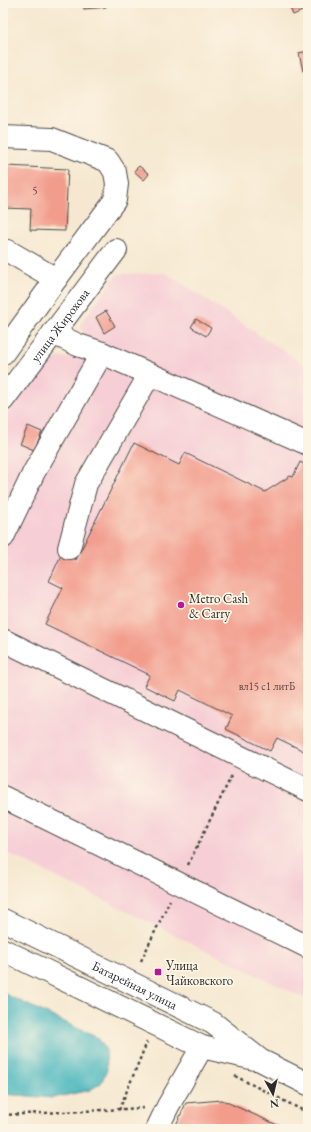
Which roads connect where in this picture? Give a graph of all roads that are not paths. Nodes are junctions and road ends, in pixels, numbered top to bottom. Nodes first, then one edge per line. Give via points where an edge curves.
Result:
1 (3, 137) edge
2 (116, 250) dead end
3 (3, 251) edge
4 (56, 278) junction
5 (53, 333) junction
6 (3, 353) edge
7 (102, 353) junction
8 (150, 374) junction
9 (3, 400) edge
10 (308, 444) edge
11 (3, 537) edge
12 (69, 548) dead end
13 (3, 640) edge
14 (308, 790) edge
15 (3, 797) edge
16 (3, 920) edge
17 (308, 947) edge
18 (3, 950) edge
19 (202, 1047) junction
20 (260, 1060) junction
21 (308, 1084) edge
22 (157, 1129) edge

1 - 4 main road via 52,139 108,161 115,172 115,200
2 - 5 main road, улица Жирохова
3 - 4 main road via 8,251
4 - 6 main road
5 - 7 main road via 78,346
5 - 9 main road, улица Жирохова
7 - 8 main road
7 - 11 main road via 34,472
8 - 10 main road
8 - 12 main road via 86,484
13 - 14 main road
15 - 17 main road
16 - 20 main road, Батарейная улица via 213,1023
18 - 19 main road, Батарейная улица
19 - 20 main road, Батарейная улица
19 - 22 main road
20 - 21 main road, Батарейная улица

